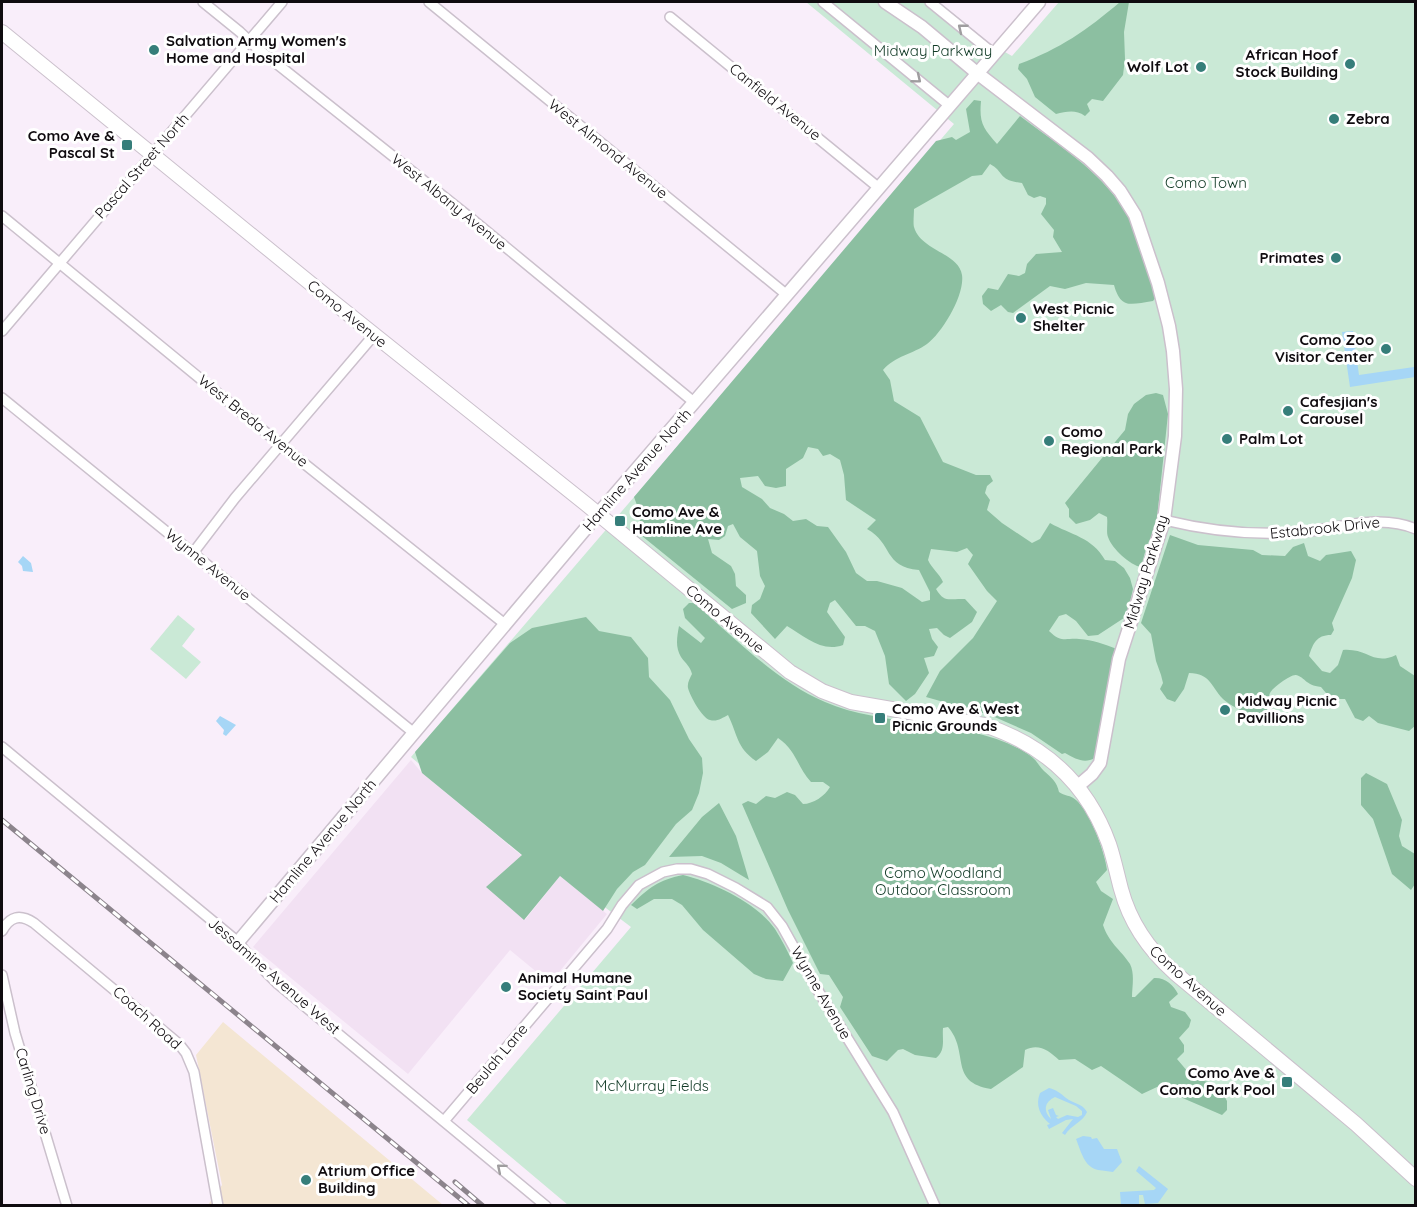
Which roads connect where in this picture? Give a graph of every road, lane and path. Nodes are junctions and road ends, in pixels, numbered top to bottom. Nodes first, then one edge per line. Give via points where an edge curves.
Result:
1 (203, 2) edge
2 (282, 2) edge
3 (429, 2) edge
4 (823, 2) edge
5 (885, 2) edge
6 (930, 2) edge
7 (1039, 2) edge
8 (670, 17) dead end
9 (2, 32) edge
10 (249, 40) junction
11 (994, 54) junction
12 (977, 73) junction
13 (950, 106) junction
14 (152, 154) junction
15 (879, 188) junction
16 (2, 216) edge
17 (60, 263) junction
18 (787, 295) junction
19 (2, 331) edge
20 (374, 335) junction
21 (2, 398) edge
22 (695, 403) junction
23 (280, 444) junction
24 (598, 514) junction
25 (1164, 520) junction
26 (1416, 529) edge
27 (193, 553) junction
28 (506, 625) junction
29 (414, 733) junction
30 (2, 747) edge
31 (1078, 786) junction
32 (639, 885) joint
33 (2, 931) edge
34 (238, 942) junction
35 (2, 975) edge
36 (444, 1121) junction
37 (1416, 1179) edge
38 (67, 1206) edge
39 (218, 1206) edge
40 (546, 1206) edge
41 (935, 1206) edge

1 - 10 street, West Albany Avenue
2 - 10 street, Pascal Street North
3 - 18 street, West Almond Avenue
4 -> 13 street
5 - 12 street, Midway Parkway
11 -> 6 street
7 - 11 street, Hamline Avenue North
8 - 15 street, Canfield Avenue
9 - 14 main road, Como Avenue
10 - 14 street, Pascal Street North
10 - 22 street, West Albany Avenue
11 - 12 street, Hamline Avenue North
12 - 13 street, Hamline Avenue North
12 - 25 street, Midway Parkway via 1098,168 1128,202 1141,228 1169,326 1176,389 1175,436
13 - 15 street, Hamline Avenue North
14 - 17 street, Pascal Street North
14 - 20 main road, Como Avenue
15 - 18 street, Hamline Avenue North
16 - 17 street, West Breda Avenue
17 - 19 street, Pascal Street North
17 - 23 street, West Breda Avenue
18 - 22 street, Hamline Avenue North
20 - 23 street
20 - 24 main road, Como Avenue
21 - 27 street, Wynne Avenue
22 - 24 street, Hamline Avenue North
23 - 27 street
23 - 28 street, West Breda Avenue
24 - 28 street, Hamline Avenue North
24 - 31 main road, Como Avenue via 810,685 851,702 999,730 1044,754
25 - 26 street, Estabrook Drive via 1225,532 1262,534 1381,521
25 - 31 street, Midway Parkway via 1119,659 1100,763
27 - 29 street, Wynne Avenue
28 - 29 street, Hamline Avenue North
29 - 34 street, Hamline Avenue North
30 - 34 street, Jessamine Avenue West
31 - 37 main road, Como Avenue via 1105,832 1125,902 1149,947
32 - 36 street, Beulah Lane via 607,929
32 - 41 street, Wynne Avenue via 663,872 691,869 721,880 767,907 894,1112
33 - 39 street, Coach Road via 10,919 17,917 34,923 169,1034 186,1053 197,1083
34 - 36 street, Jessamine Avenue West via 278,984
35 - 38 street, Carling Drive via 15,1033
40 -> 36 street, Jessamine Avenue West

